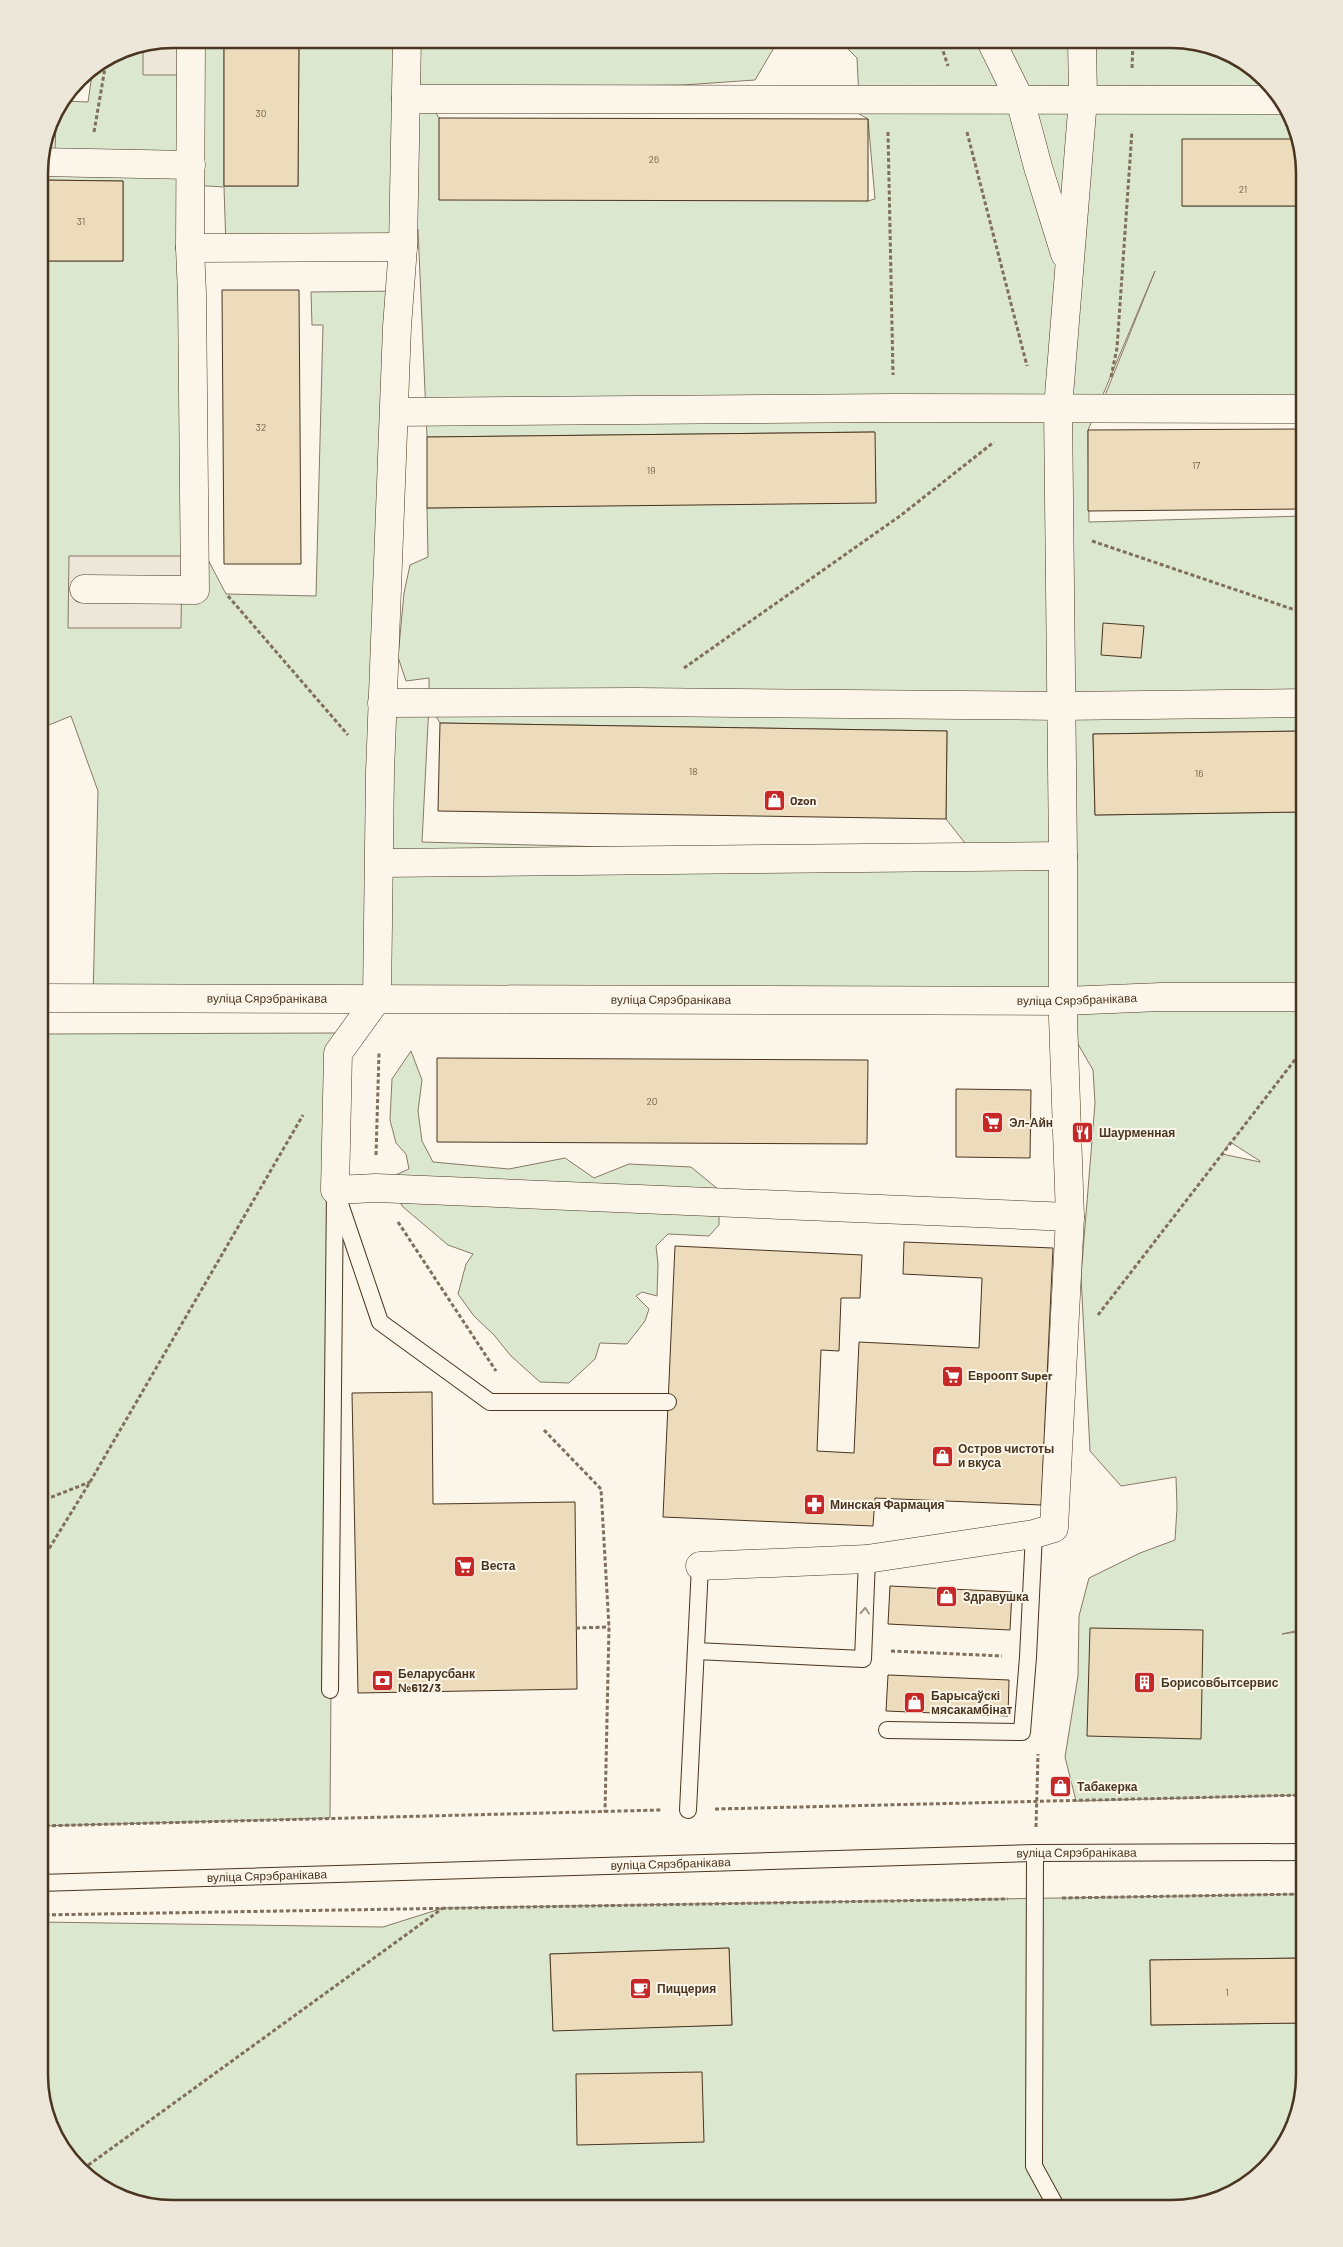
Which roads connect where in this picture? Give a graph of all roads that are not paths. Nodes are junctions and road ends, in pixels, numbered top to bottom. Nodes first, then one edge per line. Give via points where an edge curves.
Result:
1 (191, 48) edge
2 (407, 48) edge
3 (994, 48) edge
4 (1082, 48) edge
5 (406, 99) junction
6 (1082, 99) junction
7 (1020, 100) junction
8 (1272, 100) edge
9 (48, 162) edge
10 (191, 165) junction
11 (403, 247) junction
12 (190, 248) junction
13 (1069, 267) junction
14 (1048, 408) junction
15 (1296, 409) edge
16 (395, 412) junction
17 (84, 589) dead end
18 (382, 703) junction
19 (1296, 703) edge
20 (1061, 706) junction
21 (1064, 856) junction
22 (380, 862) junction
23 (1296, 997) edge
24 (48, 998) edge
25 (378, 998) junction
26 (1064, 1000) junction
27 (336, 1190) junction
28 (1070, 1217) junction
29 (668, 1402) dead end
30 (1034, 1534) junction
31 (867, 1559) junction
32 (700, 1566) joint
33 (696, 1651) junction
34 (330, 1690) dead end
35 (887, 1730) dead end
36 (688, 1810) dead end
37 (1296, 1852) edge
38 (1035, 1853) junction
39 (48, 1883) edge
40 (1053, 2200) edge

1 - 10 street
2 - 5 street
3 - 7 street
4 - 6 street
5 - 7 street
5 - 11 street
6 - 7 street
6 - 8 street
6 - 13 street
7 - 13 street
9 - 10 street
10 - 12 street
11 - 12 street
11 - 16 street
12 - 17 street via 195,590
13 - 14 street
14 - 15 street
14 - 16 street
14 - 20 street via 1060,531
16 - 18 street
18 - 20 street
18 - 22 street
19 - 20 street
20 - 21 street
21 - 22 street
21 - 26 street
22 - 25 street
23 - 26 street, вуліца Сярэбранікава
24 - 25 street, вуліца Сярэбранікава
25 - 26 street, вуліца Сярэбранікава
25 - 27 street via 338,1053
26 - 28 street
27 - 28 street via 376,1188
27 - 29 lane via 380,1322 490,1402
27 - 34 lane
28 - 30 street via 1054,1528
30 - 31 street
30 - 35 lane via 1022,1732
31 - 32 street
33 -> 31 lane via 863,1660
32 - 33 lane
33 - 36 lane
37 - 38 lane, вуліца Сярэбранікава
38 - 39 lane, вуліца Сярэбранікава
38 - 40 lane via 1034,2166

